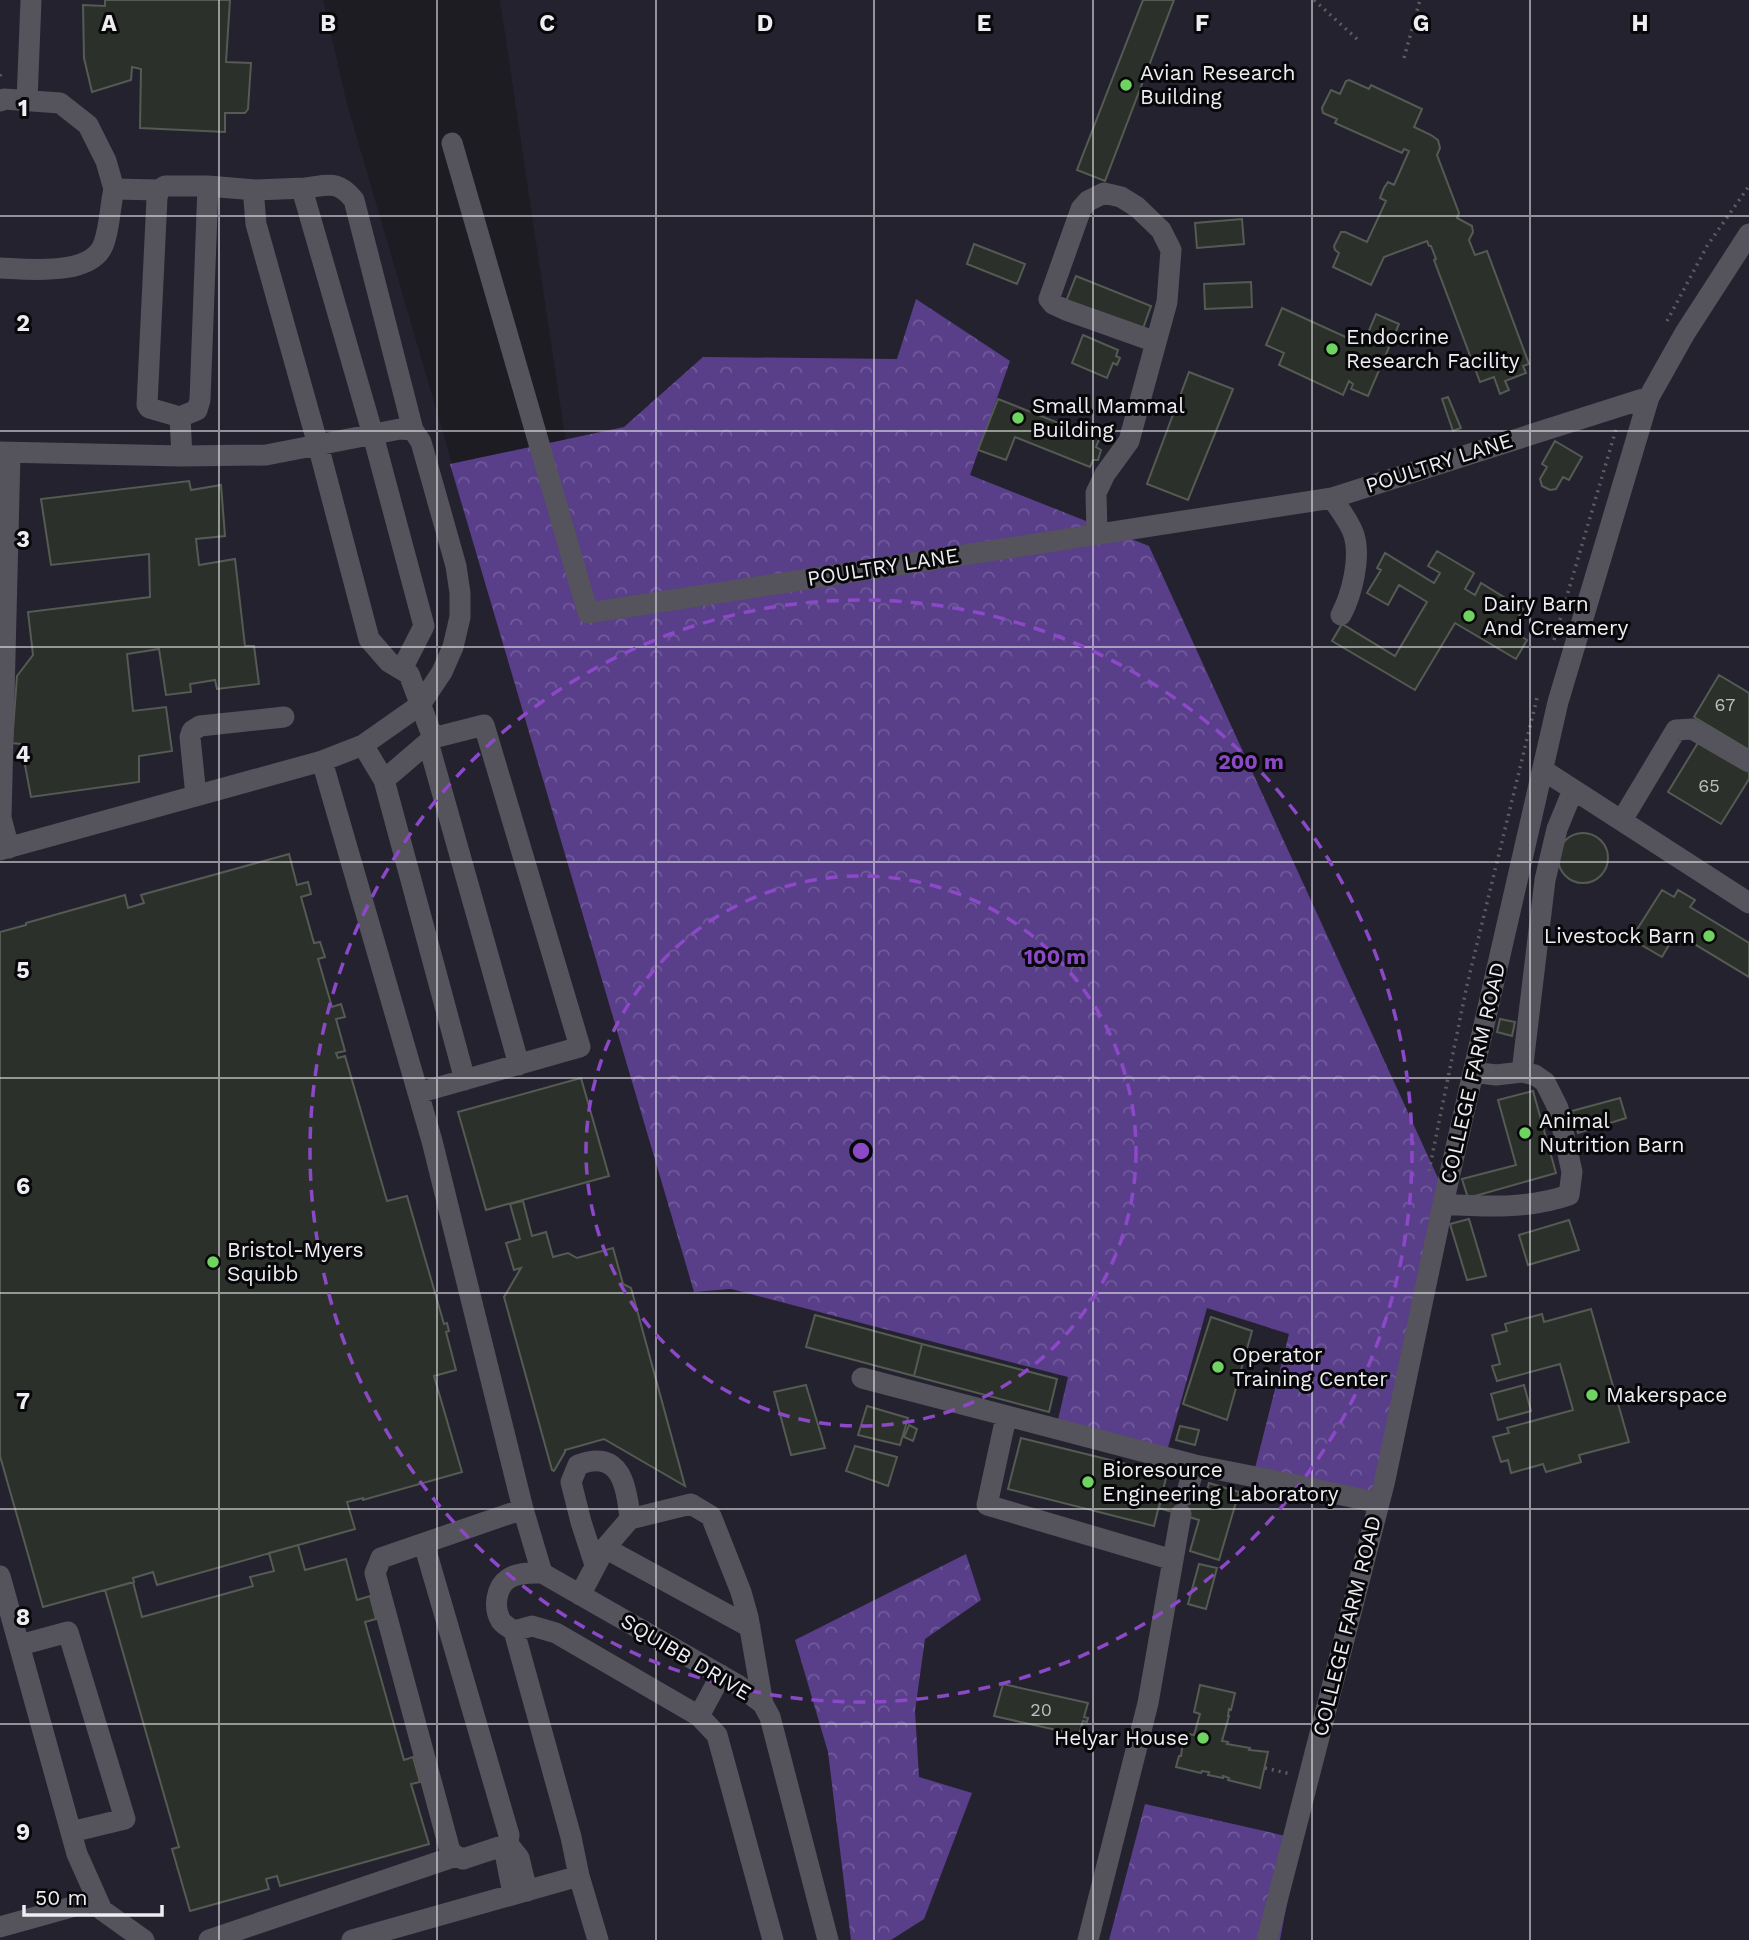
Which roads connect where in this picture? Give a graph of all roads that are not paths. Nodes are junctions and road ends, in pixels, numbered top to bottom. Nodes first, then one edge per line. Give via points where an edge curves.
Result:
1 (32, 0) edge
2 (0, 101) edge
3 (27, 101) junction
4 (452, 143) dead end
5 (208, 186) junction
6 (306, 188) junction
7 (114, 189) junction
8 (159, 190) junction
9 (255, 190) junction
10 (1749, 234) edge
11 (0, 268) edge
12 (1156, 342) junction
13 (1649, 397) junction
14 (180, 417) junction
15 (413, 430) junction
16 (373, 435) junction
17 (318, 445) junction
18 (5, 452) edge
19 (182, 456) junction
20 (1332, 498) junction
21 (1097, 534) junction
22 (3, 598) edge
23 (1341, 615) dead end
24 (3, 644) edge
25 (402, 669) junction
26 (420, 705) junction
27 (284, 717) dead end
28 (431, 740) junction
29 (1, 743) edge
30 (363, 745) junction
31 (322, 761) junction
32 (1749, 762) edge
33 (1542, 770) junction
34 (384, 780) junction
35 (1573, 790) junction
36 (196, 796) junction
37 (1622, 820) junction
38 (5, 849) edge
39 (1746, 894) edge
40 (519, 1065) junction
41 (1473, 1072) junction
42 (1522, 1072) junction
43 (465, 1080) junction
44 (418, 1093) junction
45 (1443, 1204) junction
46 (862, 1378) dead end
47 (1006, 1417) junction
48 (1195, 1465) junction
49 (1379, 1503) junction
50 (523, 1509) junction
51 (630, 1519) junction
52 (424, 1544) junction
53 (600, 1556) junction
54 (1173, 1560) junction
55 (542, 1573) junction
56 (0, 1576) edge
57 (580, 1595) junction
58 (750, 1627) junction
59 (514, 1631) junction
60 (20, 1646) junction
61 (721, 1675) junction
62 (763, 1704) junction
63 (699, 1716) junction
64 (71, 1832) junction
65 (508, 1844) junction
66 (456, 1856) junction
67 (579, 1876) junction
68 (520, 1892) junction
69 (97, 1900) junction
70 (0, 1927) edge
71 (144, 1940) edge
72 (209, 1940) edge
73 (352, 1940) edge
74 (598, 1940) edge
75 (773, 1940) edge
76 (828, 1940) edge
77 (1088, 1940) edge
78 (1267, 1940) edge

1 - 3 street
2 - 3 street
3 - 7 street via 60,103 88,125
4 - 21 street, POULTRY LANE via 588,612
5 - 8 street via 164,186
5 - 9 street
5 - 14 street via 200,400 197,410
6 - 9 street
6 - 15 street via 334,184 354,200
6 - 16 street via 304,196
7 - 8 street
7 - 11 street via 104,245 89,261 57,269
8 - 14 street via 147,405
9 - 17 street via 256,224
10 - 13 street, COLLEGE FARM ROAD
12 - 12 street via 1167,303 1171,250 1161,230 1137,207 1104,193 1081,209 1049,299 1066,310
12 - 21 street via 1129,441 1096,493
13 - 20 street, POULTRY LANE
13 - 33 street, COLLEGE FARM ROAD
14 - 19 street
15 - 16 street
15 - 26 street via 421,442 460,593 453,647
16 - 17 street
16 - 25 street via 424,626
17 - 19 street via 266,455
17 - 25 street via 369,639 389,662
18 - 19 street
18 - 22 street
20 - 21 street, POULTRY LANE
20 - 23 street via 1354,534 1356,549 1352,591
22 - 24 street
24 - 29 street
25 - 26 street via 410,674
26 - 28 street
26 - 30 street
27 - 36 street via 200,726 192,731
28 - 34 street
28 - 40 street
28 - 40 street via 484,725 580,1047
29 - 38 street
30 - 31 street
30 - 34 street
31 - 36 street
31 - 44 street
32 - 37 street via 1692,729 1676,730
33 - 35 street
33 - 41 street, COLLEGE FARM ROAD
34 - 43 street
35 - 37 street
35 - 42 street via 1557,829 1545,880
36 - 38 street
37 - 39 street
40 - 43 street
41 - 42 street
41 - 45 street, COLLEGE FARM ROAD
42 - 45 street via 1545,1082 1558,1108 1572,1172 1569,1195 1523,1205
43 - 44 street
44 - 50 street
45 - 49 street, COLLEGE FARM ROAD
46 - 47 street
47 - 48 street
47 - 54 street via 987,1505
48 - 49 street
48 - 54 street
49 - 78 street, COLLEGE FARM ROAD
50 - 52 street
50 - 55 street
51 - 53 street
51 - 53 street via 619,1471 605,1462 590,1460 578,1465 571,1482 581,1522
51 - 58 street via 691,1504 710,1516
52 - 65 street
52 - 66 street via 381,1558 375,1573 450,1851
53 - 57 street
53 - 58 street
54 - 77 street via 1148,1703
55 - 57 street, SQUIBB DRIVE
55 - 59 street via 522,1573 508,1579 498,1591 501,1622
56 - 60 street
57 - 61 street, SQUIBB DRIVE
58 - 62 street
59 - 63 street via 532,1626 556,1633
59 - 67 street
60 - 64 street
60 - 64 street via 68,1632 125,1819
61 - 62 street, SQUIBB DRIVE
61 - 63 street
62 - 76 street, SQUIBB DRIVE
63 - 75 street via 717,1735
64 - 69 street
65 - 66 street via 463,1859
65 - 68 street via 506,1858
66 - 72 street
67 - 68 street
67 - 74 street
68 - 73 street
69 - 70 street
69 - 71 street via 102,1910

